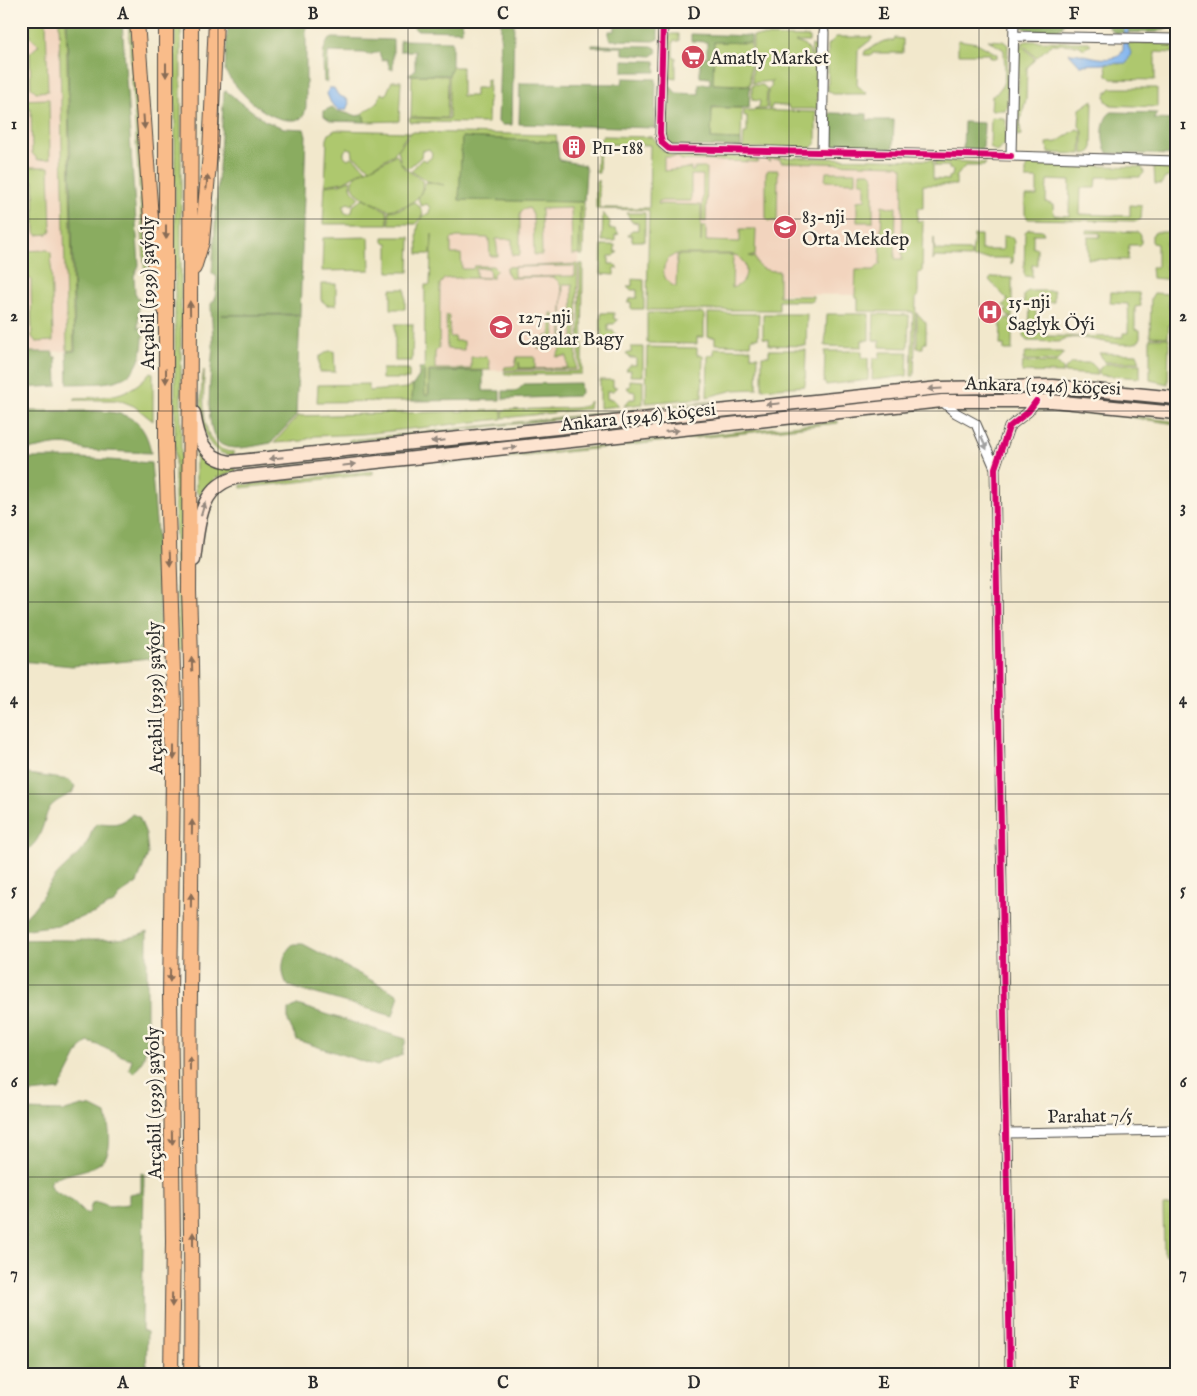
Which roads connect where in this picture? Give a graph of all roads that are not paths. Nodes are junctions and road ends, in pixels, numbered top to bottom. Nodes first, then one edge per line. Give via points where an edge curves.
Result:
1 (137, 21) edge
2 (166, 21) edge
3 (190, 21) edge
4 (216, 21) edge
5 (662, 21) edge
6 (1014, 21) edge
7 (824, 32) dead end
8 (1014, 36) junction
9 (1176, 39) edge
10 (822, 152) junction
11 (1012, 156) junction
12 (1176, 160) edge
13 (190, 281) junction
14 (166, 318) junction
15 (191, 392) junction
16 (1176, 398) edge
17 (1036, 401) junction
18 (942, 402) junction
19 (1176, 413) edge
20 (995, 468) junction
21 (189, 591) junction
22 (173, 875) junction
23 (191, 875) junction
24 (172, 926) junction
25 (191, 926) junction
26 (1176, 1130) edge
27 (1005, 1134) junction
28 (172, 1375) edge
29 (191, 1375) edge
30 (1010, 1375) edge

1 -> 14 main road via 156,289
2 -> 14 main road, Arçabil (1939) şaýoly
3 - 13 main road, Arçabil (1939) şaýoly
13 -> 4 main road via 202,242
5 - 10 street via 660,133 665,147 672,150
6 - 8 street
7 - 10 street
8 - 9 street
8 - 11 street
10 - 11 street
11 - 12 street
15 -> 13 main road, Arçabil (1939) şaýoly
14 -> 22 main road, Arçabil (1939) şaýoly via 166,446 174,704
16 -> 15 main road, Ankara (1946) köçesi via 1053,386 938,388 230,462 213,456 200,442
15 - 21 main road, Arçabil (1939) şaýoly
17 - 18 main road, Ankara (1946) köçesi
17 - 19 main road, Ankara (1946) köçesi
17 - 20 street via 1010,427
18 -> 20 street via 976,424
21 -> 18 main road, Ankara (1946) köçesi via 204,504 215,487 232,478
20 - 27 street
23 -> 21 main road, Arçabil (1939) şaýoly
22 - 23 main road
22 - 24 main road, Arçabil (1939) şaýoly
25 -> 23 main road, Arçabil (1939) şaýoly
24 - 25 main road
24 -> 28 main road, Arçabil (1939) şaýoly
29 -> 25 main road, Arçabil (1939) şaýoly
26 - 27 street, Parahat 7/5
27 - 30 street

